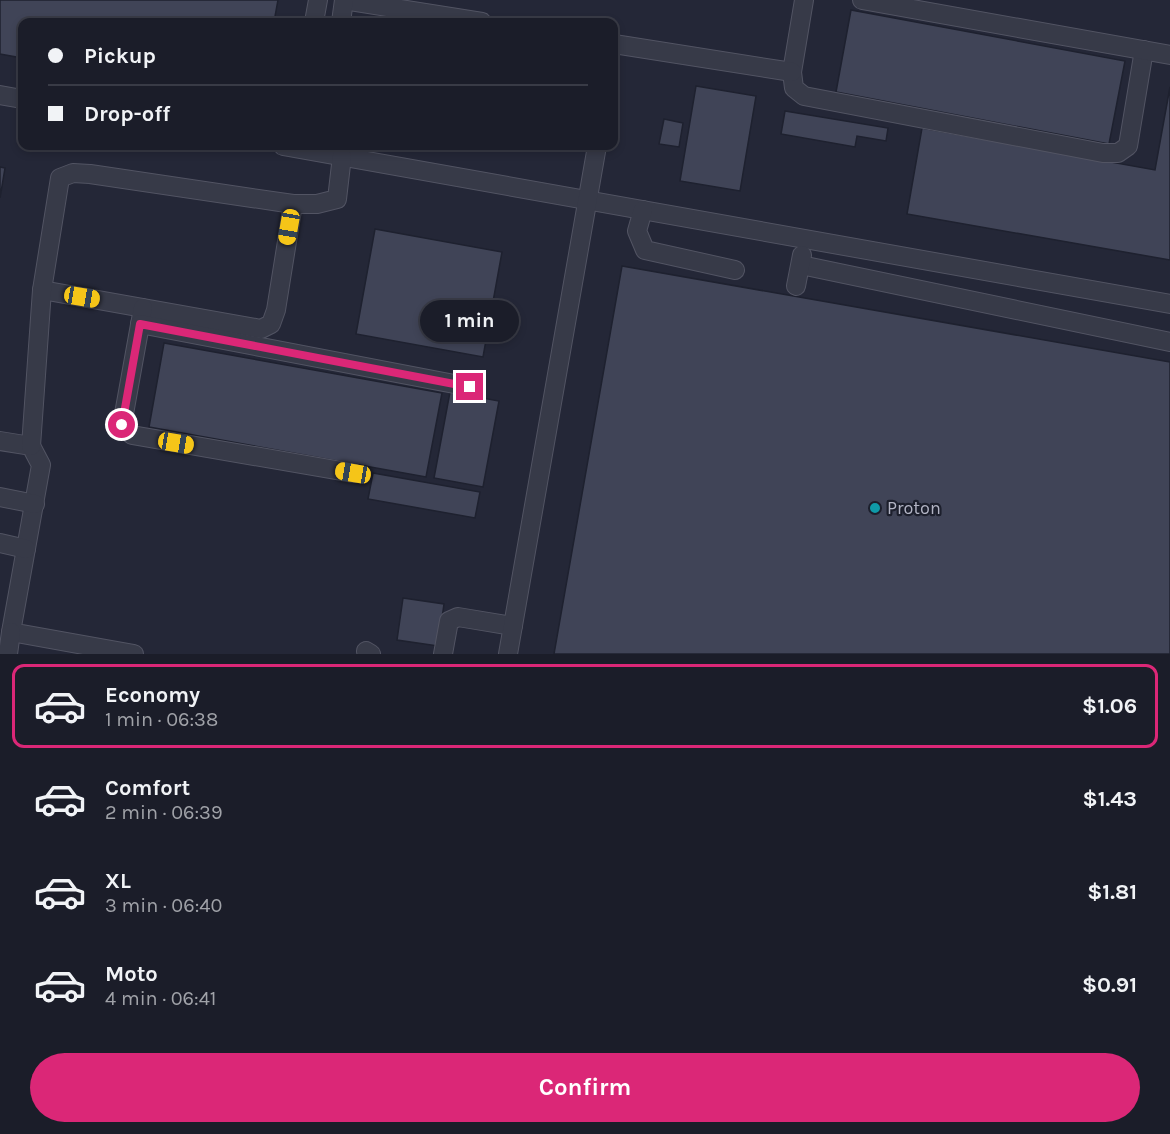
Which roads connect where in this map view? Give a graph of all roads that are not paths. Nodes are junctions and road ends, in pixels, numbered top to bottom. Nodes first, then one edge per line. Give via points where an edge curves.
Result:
1 (318, 0) edge
2 (344, 0) edge
3 (804, 0) edge
4 (862, 0) edge
5 (315, 18) edge
6 (342, 18) edge
7 (457, 18) edge
8 (618, 50) edge
9 (1144, 50) junction
10 (1170, 55) edge
11 (792, 72) junction
12 (0, 95) edge
13 (18, 98) edge
14 (311, 150) edge
15 (596, 150) edge
16 (342, 156) junction
17 (586, 200) junction
18 (293, 204) junction
19 (643, 210) junction
20 (805, 238) junction
21 (801, 265) junction
22 (735, 270) dead end
23 (796, 286) dead end
24 (42, 290) junction
25 (1170, 304) edge
26 (141, 316) junction
27 (1170, 342) edge
28 (470, 387) dead end
29 (0, 441) edge
30 (31, 446) junction
31 (353, 473) dead end
32 (0, 497) edge
33 (34, 504) junction
34 (0, 543) edge
35 (26, 549) junction
36 (513, 626) junction
37 (11, 632) junction
38 (8, 654) edge
39 (134, 654) edge
40 (443, 654) edge
41 (508, 654) edge

1 - 5 lane
2 - 6 lane
2 - 7 lane
3 - 11 lane
4 - 9 lane
8 - 11 lane
9 - 10 lane
9 - 11 lane via 1128,146 1118,153 804,96 794,88
12 - 13 lane
14 - 16 lane
15 - 17 lane
16 - 17 lane
16 - 18 lane via 336,199
17 - 19 lane
17 - 36 lane
18 - 24 lane via 90,174 66,174 60,178
18 - 26 lane via 271,324 261,329
19 - 20 lane
19 - 22 lane via 637,231 645,250
20 - 21 lane
20 - 25 lane
21 - 23 lane
21 - 27 lane
24 - 26 lane
24 - 30 lane
26 - 28 lane
26 - 31 lane via 122,425 132,435
29 - 30 lane
30 - 33 lane via 41,465
32 - 33 lane
33 - 35 lane
34 - 35 lane
35 - 37 lane
36 - 40 lane via 458,617 449,621
36 - 41 lane
37 - 38 lane
37 - 39 lane

